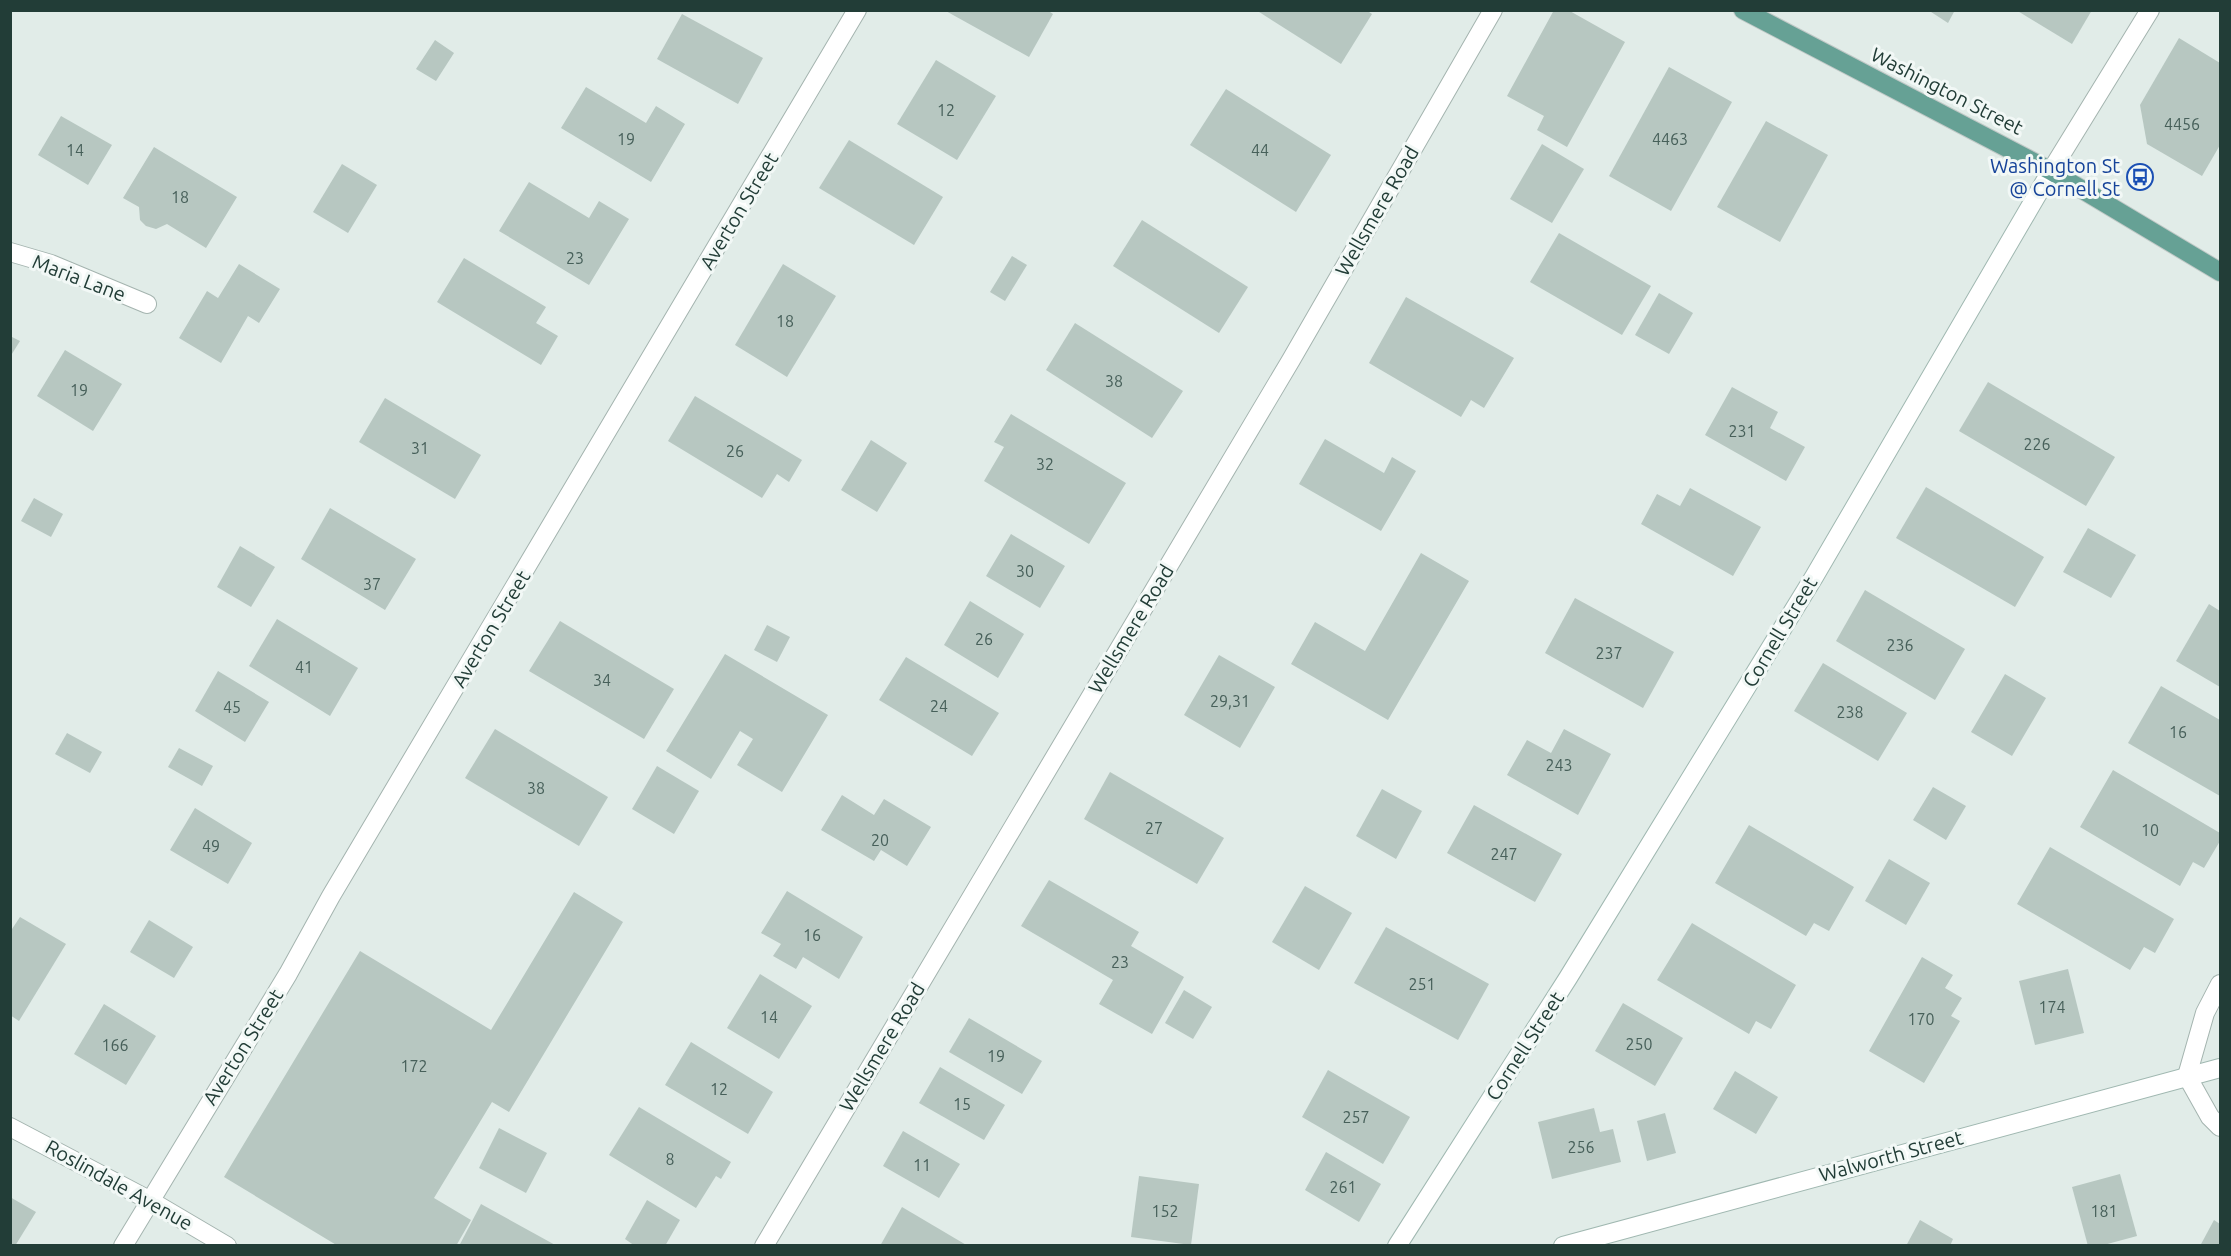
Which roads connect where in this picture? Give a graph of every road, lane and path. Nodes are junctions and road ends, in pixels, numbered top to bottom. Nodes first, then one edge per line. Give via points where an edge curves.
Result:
1 (857, 10) edge
2 (1493, 10) edge
3 (1743, 10) edge
4 (2150, 10) edge
5 (2051, 171) junction
6 (10, 252) edge
7 (2220, 272) edge
8 (147, 304) dead end
9 (2220, 984) edge
10 (2220, 1068) edge
11 (2187, 1076) junction
12 (10, 1127) edge
13 (2220, 1127) edge
14 (149, 1200) junction
15 (123, 1245) edge
16 (227, 1245) edge
17 (764, 1245) edge
18 (1397, 1245) edge
19 (1563, 1245) edge

1 - 14 street, Averton Street via 288,974
2 - 17 street, Wellsmere Road via 1291,360
3 - 5 main road, Washington Street
4 - 5 street, Cornell Street
5 - 7 main road, Washington Street
5 - 18 street, Cornell Street via 1814,577 1568,978
6 - 8 street, Maria Lane via 51,264
9 - 11 street via 2205,1013
10 - 11 street, Walworth Street
11 - 13 street via 2213,1122
11 - 19 street, Walworth Street
12 - 14 street, Roslindale Avenue
14 - 15 street, Averton Street
14 - 16 street, Roslindale Avenue

